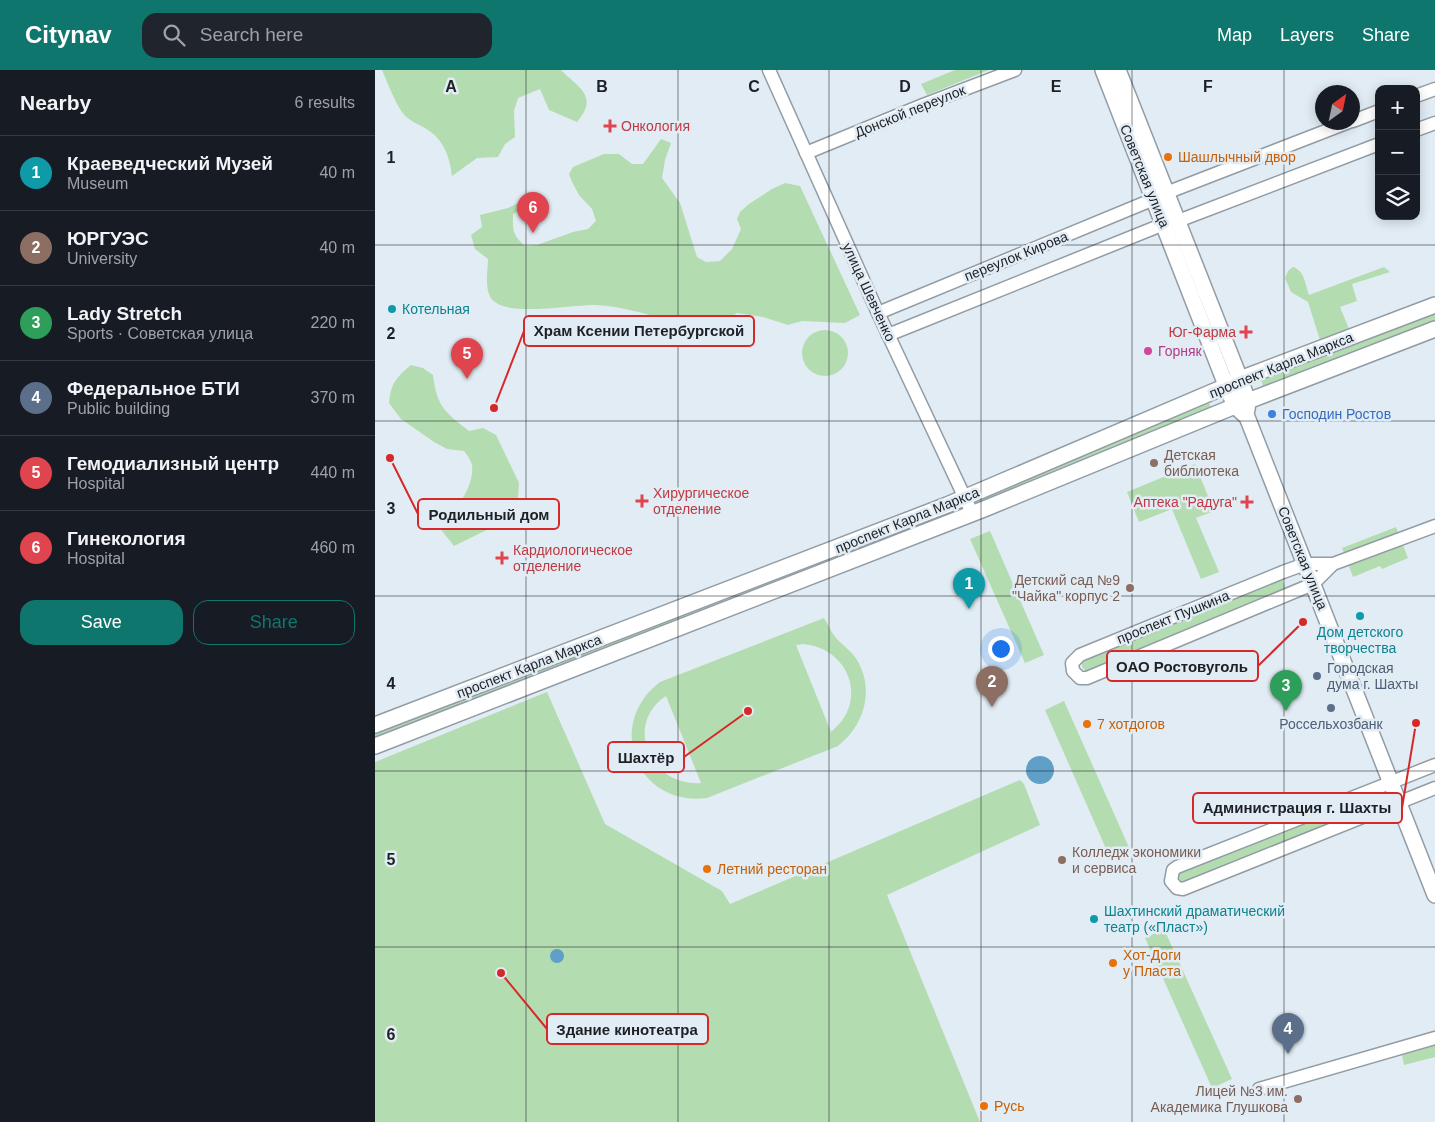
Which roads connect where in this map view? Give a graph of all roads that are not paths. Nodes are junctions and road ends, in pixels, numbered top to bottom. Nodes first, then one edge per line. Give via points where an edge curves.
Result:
1 (769, 70) edge
2 (1015, 70) edge
3 (1103, 70) edge
4 (1118, 70) edge
5 (1435, 89) edge
6 (1420, 95) edge
7 (1375, 113) edge
8 (1360, 118) edge
9 (1435, 123) edge
10 (1420, 129) edge
11 (1329, 130) edge
12 (1375, 146) edge
13 (806, 153) junction
14 (1160, 196) junction
15 (1171, 223) junction
16 (1435, 305) edge
17 (878, 313) junction
18 (1435, 329) edge
19 (888, 335) junction
20 (1240, 379) junction
21 (1226, 385) junction
22 (1241, 403) junction
23 (965, 498) junction
24 (972, 513) junction
25 (1435, 526) edge
26 (1305, 564) junction
27 (1333, 564) junction
28 (1313, 584) junction
29 (375, 725) edge
30 (375, 746) edge
31 (1435, 765) edge
32 (1391, 781) junction
33 (1435, 788) edge
34 (1399, 802) junction
35 (1435, 895) edge
36 (1435, 1038) edge
37 (1259, 1088) dead end

1 - 13 street, улица Шевченко
2 - 13 street, Донской переулок
3 - 14 main road, Советская улица
4 - 14 main road, Советская улица
5 - 6 street
7 - 8 street
9 - 10 street
11 - 14 street, переулок Кирова
12 - 15 street, переулок Кирова
13 - 17 street, улица Шевченко
14 - 15 main road, Советская улица
14 - 17 street, переулок Кирова
15 - 19 street, переулок Кирова
15 - 20 main road, Советская улица
15 - 21 main road, Советская улица
16 - 20 main road, проспект Карла Маркса
17 - 19 street, улица Шевченко
18 - 22 main road, проспект Карла Маркса
19 - 23 street, улица Шевченко
20 - 21 main road, проспект Карла Маркса
20 - 22 main road, Советская улица
21 - 22 main road, Советская улица
21 - 23 main road, проспект Карла Маркса
22 - 24 main road, проспект Карла Маркса
22 - 26 main road, Советская улица
23 - 24 street, улица Шевченко
23 - 29 main road, проспект Карла Маркса
24 - 30 main road, проспект Карла Маркса
25 - 27 street, проспект Пушкина
26 - 27 street, проспект Пушкина
26 - 28 main road, Советская улица
26 - 28 street, проспект Пушкина via 1080,654 1072,663 1073,671 1080,678 1087,678
27 - 28 street, проспект Пушкина
28 - 32 main road, Советская улица
31 - 32 street
32 - 34 main road, Советская улица
32 - 34 street via 1177,867 1171,881 1183,889
33 - 34 street
34 - 35 main road, Советская улица
36 - 37 street

